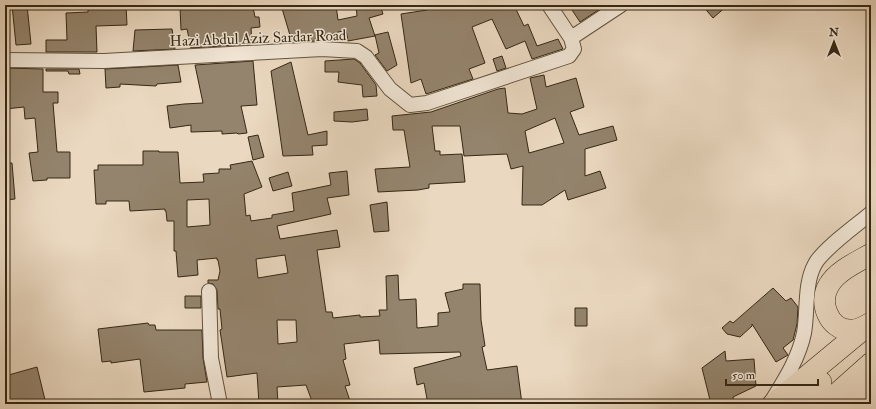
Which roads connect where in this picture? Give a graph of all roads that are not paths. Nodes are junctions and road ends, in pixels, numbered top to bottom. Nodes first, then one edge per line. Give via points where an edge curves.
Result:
1 (549, 5) edge
2 (621, 5) edge
3 (572, 44) junction
4 (5, 60) edge
5 (871, 213) edge
6 (871, 254) edge
7 (209, 291) dead end
8 (871, 323) edge
9 (871, 340) edge
10 (871, 363) edge
11 (871, 382) edge
12 (220, 404) edge
13 (770, 404) edge
14 (773, 404) edge
15 (796, 404) edge
16 (825, 404) edge
17 (847, 404) edge

1 - 3 street
2 - 3 street, Hazi Abdul Aziz Sardar Road
3 - 4 street, Hazi Abdul Aziz Sardar Road via 569,56 427,103 410,105 390,90 366,57 357,51 322,49 104,61
5 - 13 street via 815,264 798,354
6 - 8 highway via 833,279 828,286 824,302 833,322 845,329 860,329
7 - 12 street via 211,358
8 - 14 highway
9 - 15 highway
10 - 16 highway
11 - 17 highway

